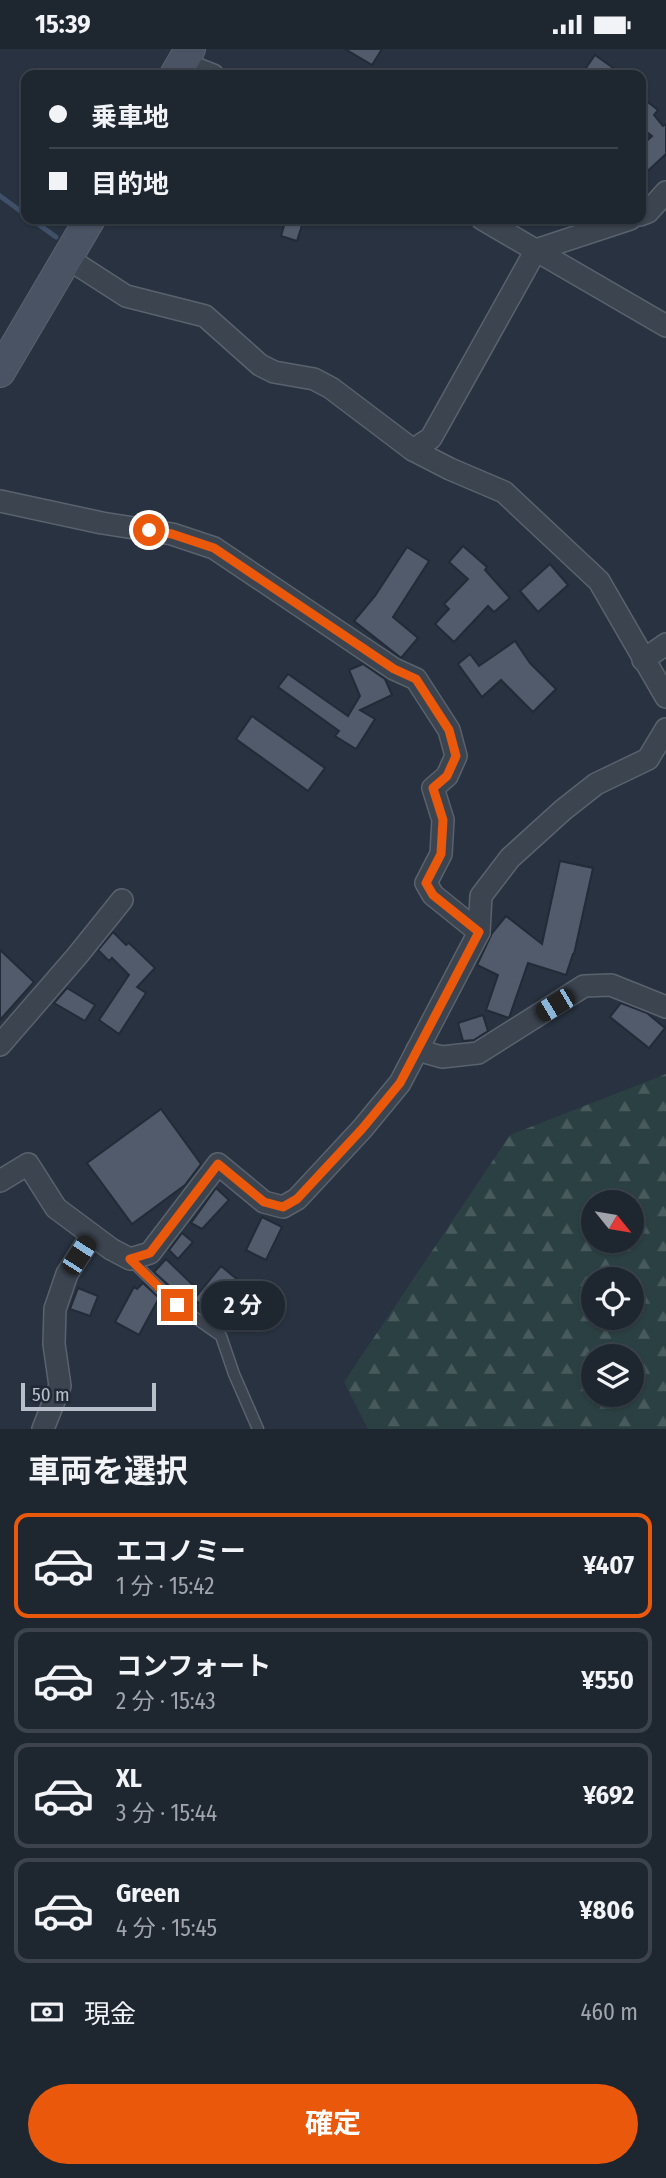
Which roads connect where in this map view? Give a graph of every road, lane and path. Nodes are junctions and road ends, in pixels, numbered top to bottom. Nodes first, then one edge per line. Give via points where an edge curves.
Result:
1 (182, 62) edge
2 (201, 70) edge
3 (666, 192) edge
4 (646, 213) edge
5 (87, 224) edge
6 (491, 224) edge
7 (615, 224) edge
8 (536, 250) junction
9 (67, 258) junction
10 (666, 326) edge
11 (0, 372) edge
12 (413, 450) junction
13 (0, 501) edge
14 (666, 644) edge
15 (643, 660) junction
16 (666, 697) edge
17 (666, 729) edge
18 (122, 900) dead end
19 (479, 932) junction
20 (666, 1007) edge
21 (0, 1045) edge
22 (417, 1050) junction
23 (0, 1181) edge
24 (92, 1235) junction
25 (130, 1259) junction
26 (43, 1429) edge
27 (258, 1429) edge

1 - 2 street
3 - 4 street
5 - 9 street
6 - 8 street
7 - 8 street
8 - 10 street
8 - 12 street via 431,438
9 - 11 street
9 - 12 street via 126,296 205,316 260,365 331,388
12 - 15 street via 504,492 599,581
13 - 19 street via 172,534 214,548 394,669 416,679 449,730 456,756 447,776 433,788 443,820 441,854 426,883 433,895
14 - 15 street
15 - 16 street
17 - 19 street via 648,759 596,784 510,858 481,896
18 - 21 street
19 - 22 street
20 - 22 street via 611,985 584,985 478,1053 442,1057
22 - 25 street via 400,1083 297,1199 283,1207 264,1202 218,1164 150,1253
23 - 24 street via 28,1164 56,1208
24 - 25 street
24 - 26 street via 67,1274 55,1309 60,1386
25 - 27 lane via 177,1305 221,1336

